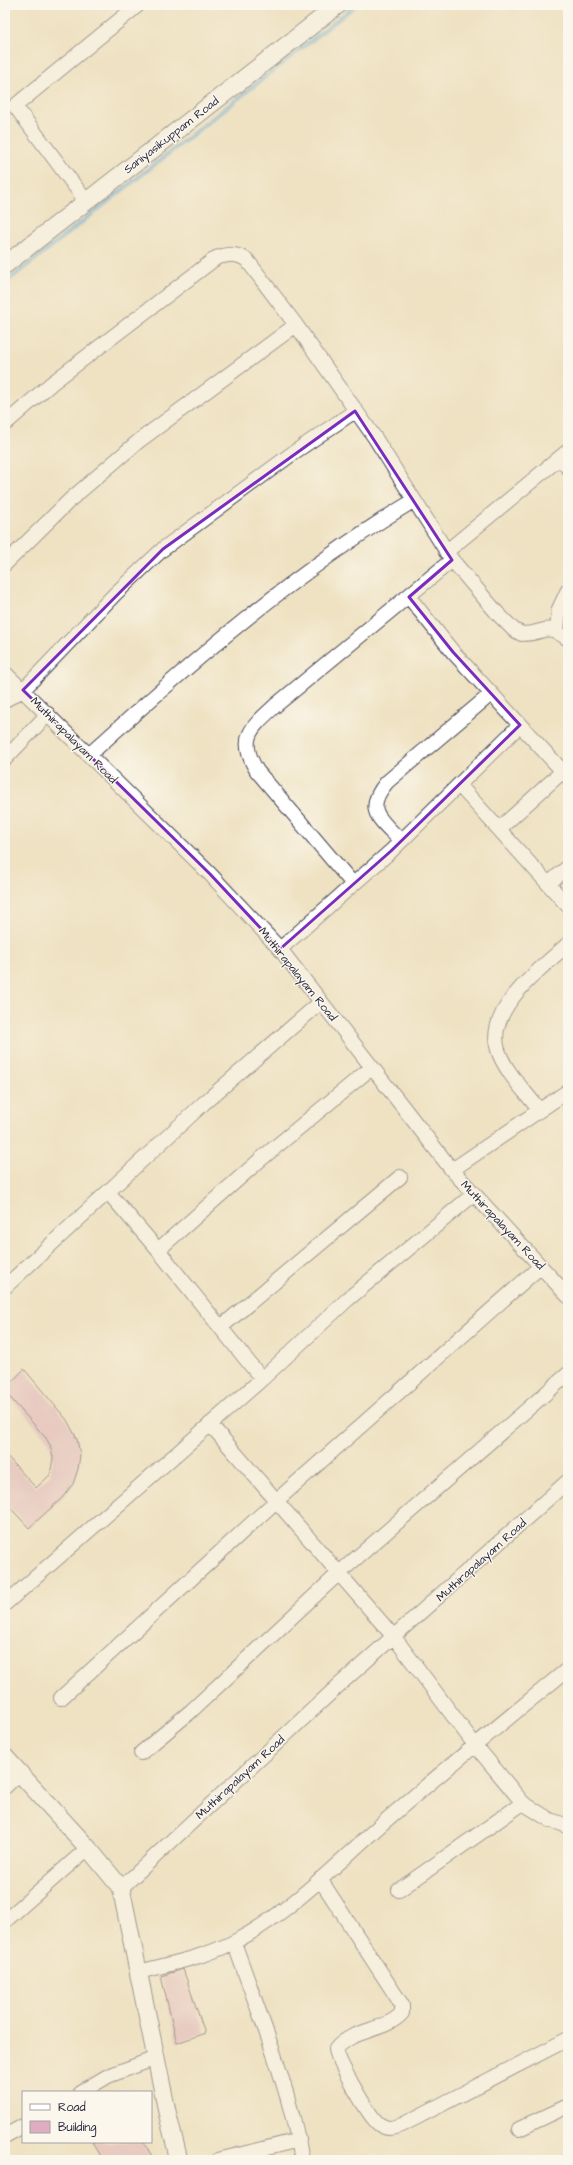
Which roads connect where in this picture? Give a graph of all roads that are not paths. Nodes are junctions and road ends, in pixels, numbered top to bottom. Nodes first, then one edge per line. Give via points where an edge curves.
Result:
1 (138, 5) edge
2 (338, 5) edge
3 (86, 201) junction
4 (5, 266) edge
5 (296, 325) junction
6 (355, 411) junction
7 (5, 424) edge
8 (565, 459) edge
9 (413, 501) junction
10 (449, 556) junction
11 (5, 564) edge
12 (568, 590) edge
13 (409, 597) junction
14 (557, 631) junction
15 (568, 639) edge
16 (5, 673) edge
17 (23, 690) junction
18 (491, 694) junction
19 (5, 700) edge
20 (48, 714) junction
21 (520, 725) junction
22 (89, 755) junction
23 (5, 759) edge
24 (565, 774) edge
25 (459, 785) junction
26 (499, 829) junction
27 (401, 841) junction
28 (568, 867) edge
29 (353, 884) junction
30 (548, 884) junction
31 (568, 906) edge
32 (568, 944) edge
33 (280, 949) junction
34 (321, 1002) junction
35 (371, 1068) junction
36 (568, 1090) edge
37 (539, 1110) junction
38 (452, 1170) junction
39 (400, 1177) dead end
40 (108, 1192) junction
41 (474, 1194) junction
42 (158, 1250) junction
43 (540, 1266) junction
44 (5, 1287) edge
45 (568, 1296) edge
46 (221, 1327) junction
47 (568, 1374) edge
48 (262, 1378) junction
49 (210, 1424) junction
50 (568, 1481) edge
51 (275, 1502) junction
52 (338, 1574) junction
53 (5, 1604) edge
54 (394, 1637) junction
55 (568, 1669) edge
56 (61, 1698) dead end
57 (475, 1745) junction
58 (141, 1753) dead end
59 (5, 1757) edge
60 (20, 1773) junction
61 (5, 1787) edge
62 (523, 1803) junction
63 (568, 1826) edge
64 (88, 1848) junction
65 (320, 1878) junction
66 (121, 1888) junction
67 (399, 1890) dead end
68 (5, 1921) edge
69 (234, 1942) junction
70 (138, 1972) junction
71 (568, 2039) edge
72 (156, 2058) junction
73 (83, 2091) edge
74 (568, 2106) edge
75 (22, 2127) edge
76 (519, 2129) dead end
77 (5, 2136) edge
78 (299, 2140) junction
79 (179, 2160) edge
80 (218, 2160) edge
81 (302, 2160) edge

1 - 3 street via 15,106
2 - 3 street, Saniyasikuppam Road
3 - 4 street, Saniyasikuppam Road
5 - 6 street
5 - 7 street via 247,260 238,254 216,258 52,383
5 - 11 street via 140,440 71,499
6 - 9 street via 375,438
6 - 17 street via 287,457 163,549 115,594
8 - 10 street
9 - 10 street
9 - 22 street via 375,524 276,594 172,680
10 - 13 street
10 - 14 street via 514,630 522,634 544,629
12 - 14 street via 559,608
13 - 18 street
13 - 29 street via 276,705 262,718 247,740 246,750 257,772
14 - 15 street
16 - 17 street, Muthirapalayam Road
17 - 19 street
17 - 20 street, Muthirapalayam Road
18 - 21 street
18 - 27 street via 387,782 379,792 374,802 375,809 380,819
20 - 22 street, Muthirapalayam Road
20 - 23 street
21 - 24 street
21 - 25 street
22 - 33 street, Muthirapalayam Road via 210,874
24 - 26 street
25 - 26 street
25 - 27 street
26 - 30 street
27 - 29 street
28 - 30 street
29 - 33 street
30 - 31 street
32 - 37 street via 512,997 500,1016 495,1035 505,1065
33 - 34 street, Muthirapalayam Road
34 - 35 street, Muthirapalayam Road
34 - 40 street via 204,1103
35 - 38 street, Muthirapalayam Road
35 - 42 street via 261,1159
36 - 37 street
37 - 38 street
38 - 41 street, Muthirapalayam Road
39 - 46 street
40 - 42 street
40 - 44 street
41 - 43 street, Muthirapalayam Road
41 - 48 street via 348,1299
42 - 46 street
43 - 45 street, Muthirapalayam Road
43 - 51 street
46 - 48 street
47 - 52 street
48 - 49 street
49 - 51 street
49 - 53 street
50 - 54 street, Muthirapalayam Road
51 - 52 street
51 - 56 street
52 - 54 street
52 - 58 street via 190,1712
54 - 57 street
54 - 66 street, Muthirapalayam Road
55 - 57 street
57 - 62 street
57 - 65 street
59 - 60 street
60 - 61 street
60 - 64 street
62 - 63 street via 550,1820
62 - 67 street
64 - 66 street
64 - 68 street
65 - 69 street via 257,1929
65 - 71 street via 402,2005 402,2013 395,2021 355,2035 336,2049 340,2063 368,2111 379,2124 392,2129 402,2125
66 - 70 street
69 - 70 street via 196,1957
69 - 78 street via 284,2083
70 - 72 street
72 - 73 street via 108,2076
72 - 79 street
74 - 76 street
75 - 77 street
78 - 80 street
78 - 81 street

